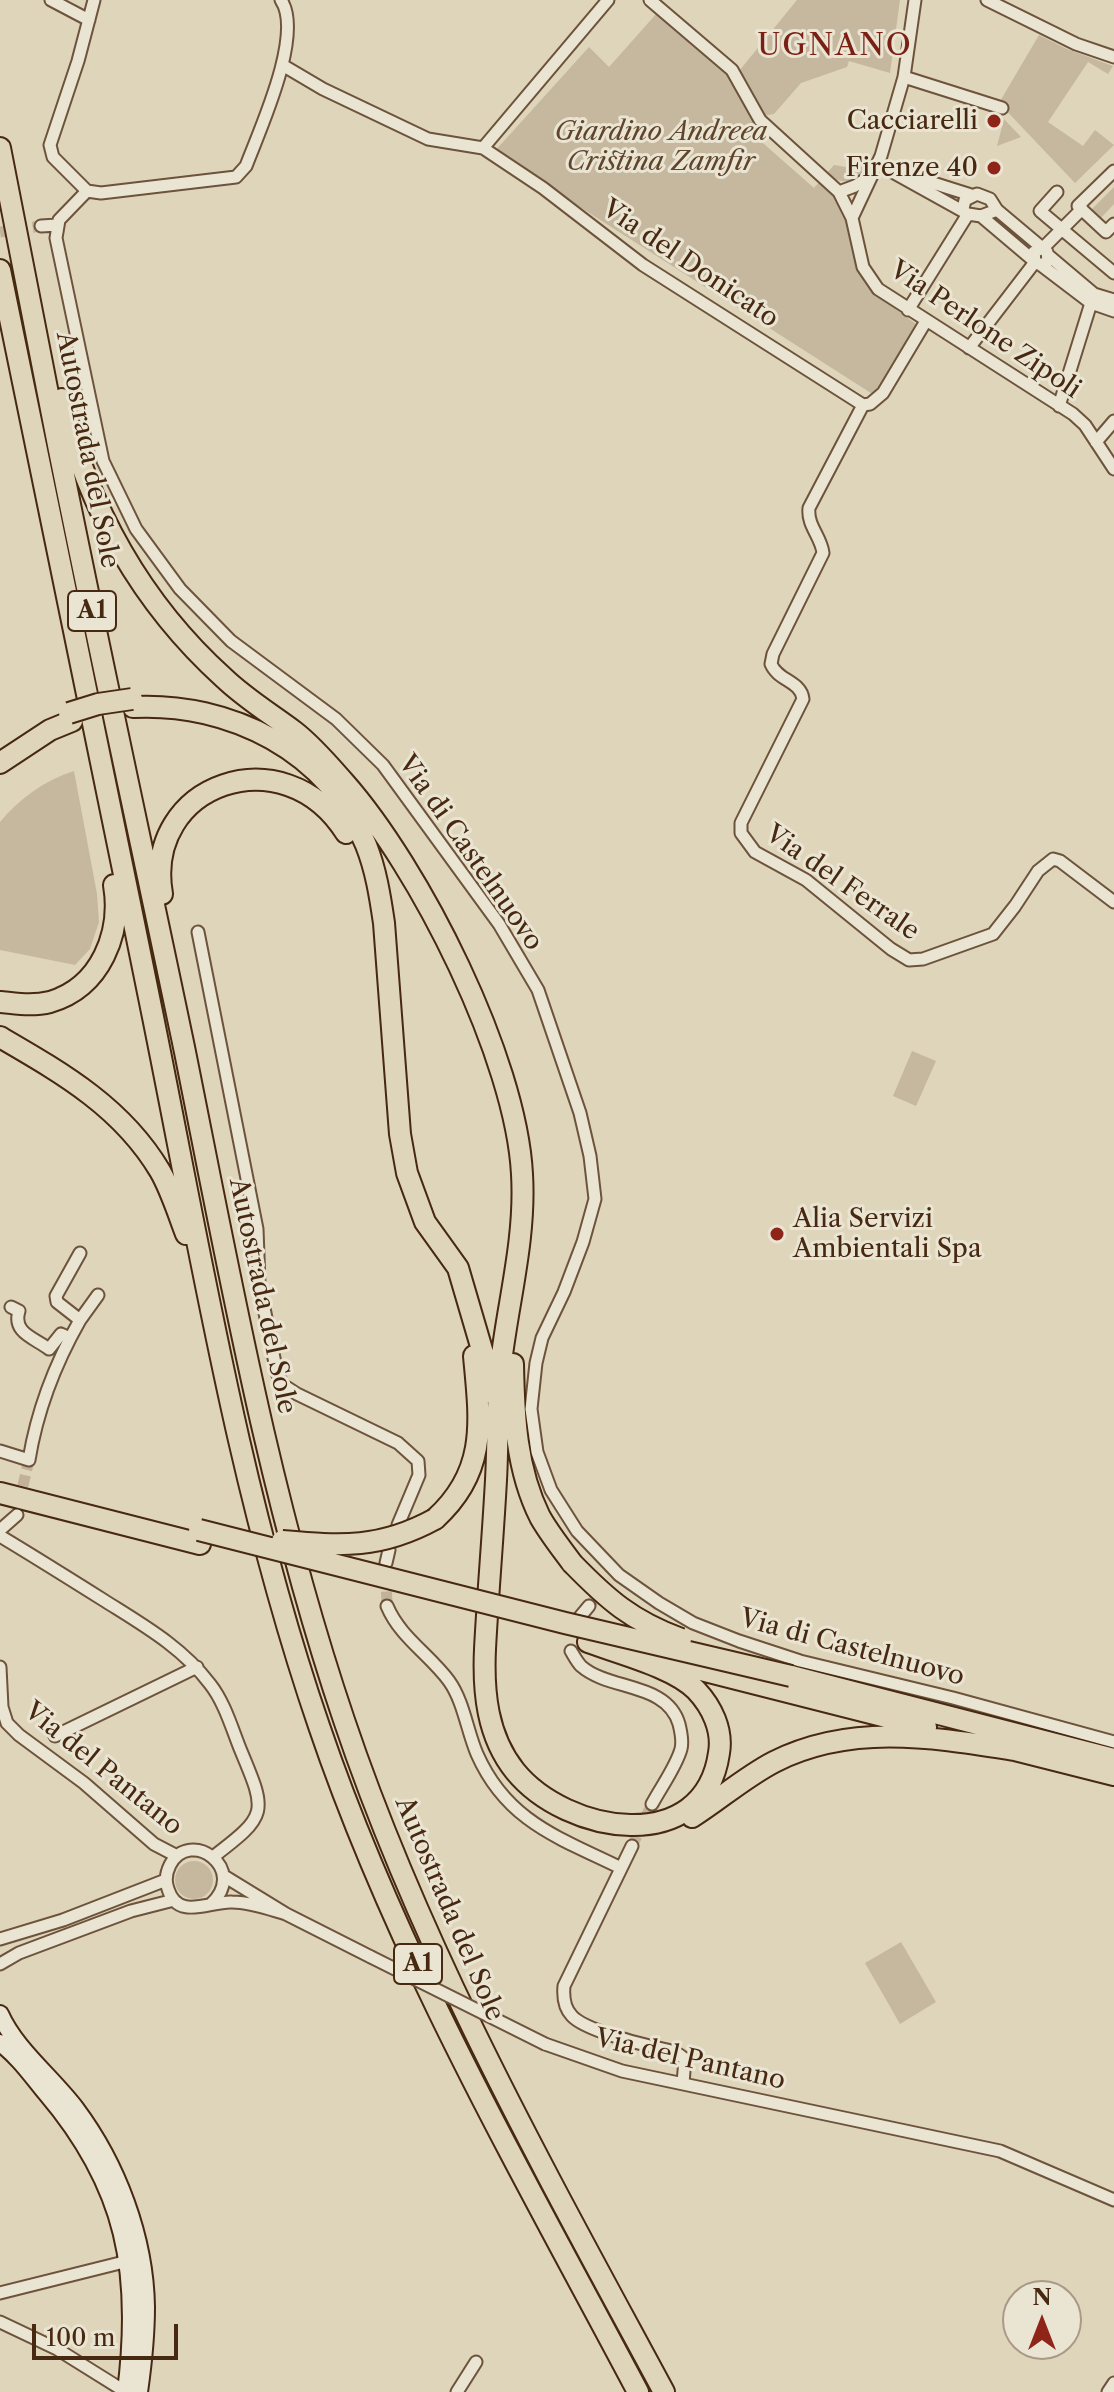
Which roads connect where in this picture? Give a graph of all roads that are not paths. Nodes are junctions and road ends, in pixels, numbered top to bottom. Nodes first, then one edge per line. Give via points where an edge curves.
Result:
1 (51, 0) edge
2 (94, 0) edge
3 (281, 0) edge
4 (608, 0) edge
5 (650, 0) edge
6 (915, 0) edge
7 (987, 0) edge
8 (89, 20) junction
9 (1114, 57) edge
10 (284, 66) junction
11 (904, 77) junction
12 (1002, 108) dead end
13 (0, 148) edge
14 (483, 148) junction
15 (879, 169) junction
16 (1114, 171) edge
17 (87, 191) junction
18 (839, 192) junction
19 (1057, 192) dead end
20 (971, 195) junction
21 (1082, 209) junction
22 (997, 210) junction
23 (965, 212) junction
24 (981, 216) junction
25 (852, 218) junction
26 (1114, 224) edge
27 (57, 225) junction
28 (41, 226) tunnel mouth
29 (1062, 229) junction
30 (1040, 257) junction
31 (0, 270) edge
32 (1114, 273) edge
33 (27, 278) junction
34 (1114, 300) edge
35 (1091, 303) junction
36 (908, 310) junction
37 (1114, 311) edge
38 (926, 321) junction
39 (969, 348) junction
40 (863, 405) junction
41 (1059, 406) junction
42 (1114, 421) edge
43 (1096, 442) junction
44 (1114, 469) edge
45 (132, 703) junction
46 (71, 717) junction
47 (0, 752) edge
48 (320, 757) junction
49 (0, 763) edge
50 (110, 813) junction
51 (1114, 902) edge
52 (384, 923) junction
53 (198, 932) dead end
54 (162, 944) junction
55 (0, 1002) edge
56 (0, 1037) edge
57 (80, 1253) dead end
58 (204, 1276) junction
59 (512, 1292) junction
60 (98, 1295) dead end
61 (11, 1307) dead end
62 (471, 1312) junction
63 (80, 1320) junction
64 (70, 1338) junction
65 (0, 1451) edge
66 (0, 1479) edge
67 (0, 1493) edge
68 (17, 1515) tunnel mouth
69 (398, 1525) dead end
70 (0, 1533) edge
71 (199, 1537) junction
72 (389, 1550) dead end
73 (386, 1563) tunnel mouth
74 (387, 1606) tunnel mouth
75 (589, 1606) tunnel mouth
76 (579, 1618) dead end
77 (580, 1646) junction
78 (0, 1667) edge
79 (197, 1667) junction
80 (791, 1676) junction
81 (55, 1736) dead end
82 (1114, 1742) edge
83 (1021, 1751) junction
84 (1114, 1759) edge
85 (1114, 1775) edge
86 (652, 1804) tunnel mouth
87 (632, 1846) tunnel mouth
88 (177, 1856) junction
89 (213, 1857) junction
90 (621, 1868) junction
91 (224, 1876) junction
92 (166, 1880) junction
93 (174, 1900) junction
94 (211, 1904) junction
95 (286, 1914) junction
96 (0, 1939) edge
97 (0, 1964) edge
98 (0, 2014) edge
99 (0, 2043) edge
100 (683, 2083) junction
101 (1114, 2200) edge
102 (128, 2261) junction
103 (0, 2293) edge
104 (0, 2322) edge
105 (476, 2362) dead end
106 (1114, 2383) edge
107 (126, 2392) edge
108 (139, 2392) edge
109 (457, 2392) edge
110 (638, 2392) edge
111 (664, 2392) edge
112 (1108, 2392) edge

1 - 8 street
2 - 8 street
3 - 10 street via 287,18
4 - 14 street
5 - 18 street via 732,70 760,120
6 - 11 street
7 - 9 street
8 - 17 street via 50,145 53,157
10 - 14 street, Via del Donicato via 428,139
10 - 17 street via 246,166 236,177
11 - 12 street
11 - 15 street
13 - 33 highway, Autostrada del Sole / A1
14 - 40 street, Via del Donicato via 643,265
15 - 18 street
15 - 20 street
15 - 23 street
15 - 25 street
16 - 21 street via 1078,206
17 - 27 street
18 - 25 street, Via Perlone Zipoli
19 - 29 street via 1040,211
20 - 22 street via 984,196
20 - 23 street
21 - 26 street via 1106,232
21 - 29 street
22 - 24 street
22 - 30 street
23 - 24 street
23 - 36 street
24 - 30 street
25 - 36 street, Via Perlone Zipoli via 868,277
27 - 28 street
27 - 82 street, Via di Castelnuovo via 103,461 136,529 180,589 222,633 336,719 383,765 499,924 538,990 580,1113 595,1199 569,1280 542,1338 531,1409 537,1452 551,1490 577,1531 615,1578 693,1623 800,1661
29 - 30 street
29 - 32 street
30 - 34 street via 1094,294
30 - 35 street
30 - 39 street
31 - 50 highway, Autostrada del Sole / A1
33 - 48 highway via 41,308 74,447 117,545 186,641
33 - 54 highway, Autostrada del Sole / A1
35 - 37 street
35 - 41 street
36 - 38 street, Via Perlone Zipoli
38 - 39 street, Via Perlone Zipoli
38 - 40 street via 883,393
39 - 41 street, Via Perlone Zipoli
40 - 51 street, Via del Ferrale via 809,508 823,553 771,664 803,692 803,699 741,823 741,833 755,852 806,880 909,960 993,934 1038,871 1053,859
41 - 43 street, Via Perlone Zipoli via 1081,421
42 - 43 street
43 - 44 street, Via Perlone Zipoli
45 - 46 highway
45 - 48 highway via 159,697 226,708 271,726
45 - 52 highway via 224,716 280,743 300,759 337,797 365,841
46 - 47 highway via 28,732
46 - 49 highway
48 - 59 highway via 378,822 422,896 494,1053 516,1122 522,1175 521,1240
50 - 55 highway via 102,825 117,902 115,927 96,970 70,993 37,1004
50 - 58 highway, Autostrada del Sole / A1
52 - 54 highway via 356,850 335,816 291,784 252,778 199,798 174,826 159,878 169,931
52 - 62 highway via 407,1173 425,1222 458,1268
53 - 69 street via 257,1229 259,1283 277,1373 297,1394 398,1443 418,1461 419,1475
54 - 111 highway, Autostrada del Sole / A1 via 268,1452 344,1720 396,1859 472,2029
56 - 58 highway via 85,1089 129,1128 161,1172
57 - 63 street via 56,1296
58 - 110 highway, Autostrada del Sole / A1 via 280,1606 375,1873 436,2004
59 - 77 highway via 500,1370 485,1651 488,1712 497,1740 515,1771 550,1801 588,1820 632,1825 669,1819 688,1809 702,1796 718,1765 721,1744 712,1710 678,1676
59 - 80 highway, bridge via 515,1430 525,1476 541,1517 572,1563 608,1600 648,1627
60 - 63 street
61 - 64 street via 19,1311 17,1326 49,1349 61,1334
62 - 71 highway, bridge via 477,1450 463,1490 435,1519 398,1536 339,1546
62 - 83 highway via 493,1405 480,1686 486,1725 511,1775 547,1805 566,1817 608,1829 645,1830 689,1819 783,1758 826,1743 901,1735
63 - 64 street
64 - 65 street via 36,1420 29,1460
66 - 71 highway
67 - 71 highway
68 - 70 street
70 - 79 street via 155,1632
71 - 77 highway
71 - 80 highway, bridge
72 - 73 street
74 - 90 street via 394,1623 449,1682 488,1778 514,1810 546,1832
75 - 76 street
77 - 83 highway
77 - 86 street via 579,1665 653,1696 677,1718 681,1749
78 - 88 street, Via del Pantano via 7,1723 154,1844
79 - 81 street
79 - 89 street via 223,1705 260,1806 255,1820
80 - 84 highway
83 - 85 highway
87 - 90 street
88 - 89 street, Via del Pantano via 198,1851
88 - 92 street, Via del Pantano
89 - 91 street, Via del Pantano
90 - 100 street via 563,1996 582,2024 677,2052 685,2059
91 - 94 street via 220,1895
91 - 95 street, Via del Pantano
92 - 93 street, Via del Pantano
92 - 96 street, Via del Pantano
93 - 94 street, Via del Pantano via 199,1909
93 - 97 street, Via del Pantano via 131,1911
94 - 95 street, Via del Pantano via 234,1902
95 - 100 street, Via del Pantano, bridge via 545,2044 622,2071
98 - 108 main road via 81,2117 123,2195 141,2259 145,2298
99 - 102 main road via 53,2100 86,2148 111,2199
100 - 101 street, Via del Pantano via 1000,2151
102 - 103 street
102 - 107 main road via 133,2326
104 - 107 street via 57,2349
105 - 109 street
106 - 112 street

